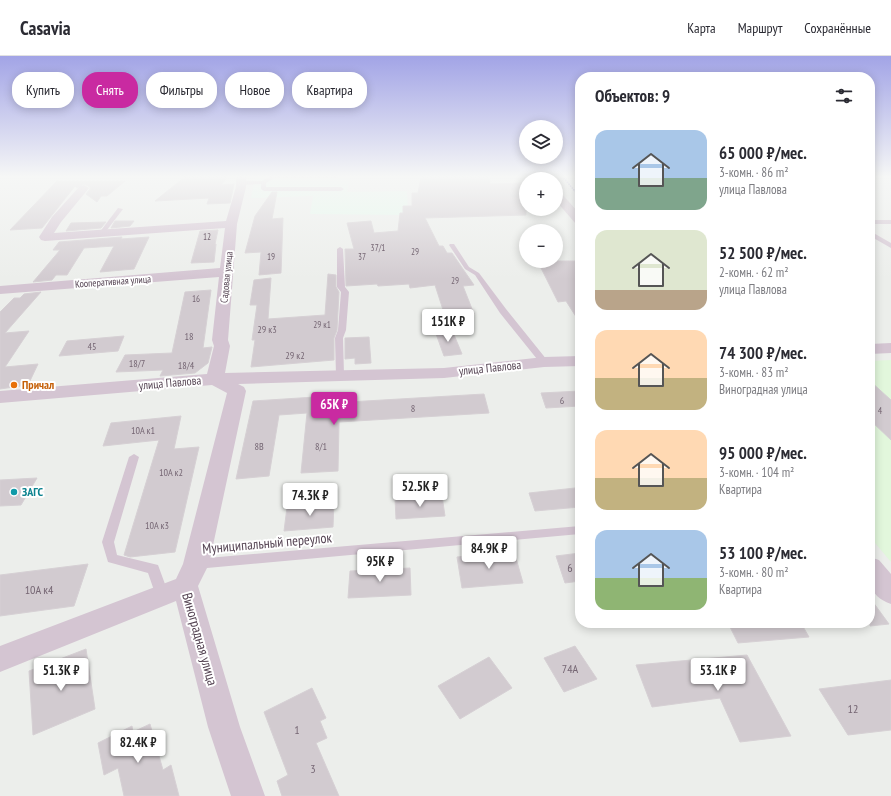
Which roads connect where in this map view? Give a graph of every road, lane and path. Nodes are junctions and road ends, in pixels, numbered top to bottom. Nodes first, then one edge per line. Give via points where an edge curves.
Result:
1 (120, 210) dead end
2 (64, 211) edge
3 (234, 211) edge
4 (875, 222) edge
5 (891, 222) edge
6 (231, 224) junction
7 (102, 233) junction
8 (875, 236) edge
9 (452, 245) dead end
10 (891, 246) edge
11 (340, 249) dead end
12 (227, 272) junction
13 (0, 290) edge
14 (891, 348) edge
15 (875, 349) edge
16 (575, 361) edge
17 (544, 362) junction
18 (340, 374) junction
19 (215, 379) junction
20 (0, 397) edge
21 (134, 457) dead end
22 (575, 531) edge
23 (875, 573) edge
24 (181, 582) junction
25 (891, 593) edge
26 (0, 659) edge
27 (248, 796) edge

1 - 7 lane
2 - 7 street via 44,237
3 - 6 street, Садовая улица
4 - 5 lane
6 - 7 street
6 - 12 street, Садовая улица
8 - 10 lane
9 - 17 lane, улица Павлова via 467,268 477,274
11 - 18 lane via 341,287 346,292 339,338
12 - 13 street, Кооперативная улица
12 - 19 street, Садовая улица via 220,340 222,346
14 - 15 street
16 - 17 street, улица Павлова
17 - 18 street, улица Павлова via 444,373
18 - 19 street, улица Павлова
19 - 20 street, улица Павлова
19 - 24 street, Виноградная улица via 237,391
21 - 24 lane via 108,542 112,559 153,569
22 - 24 lane, Муниципальный переулок
23 - 25 street
24 - 26 street
24 - 27 street, Виноградная улица via 224,727

